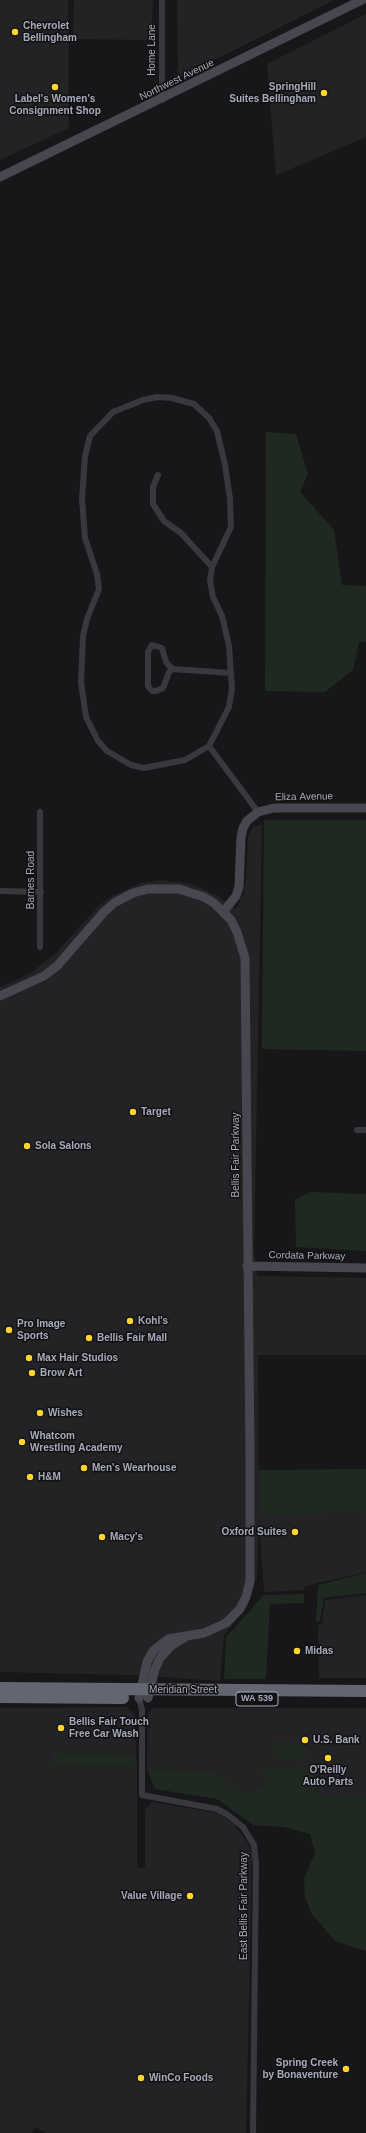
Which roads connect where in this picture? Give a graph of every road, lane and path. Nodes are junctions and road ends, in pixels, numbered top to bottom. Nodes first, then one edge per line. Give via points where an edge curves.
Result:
1 (162, 0) edge
2 (362, 0) edge
3 (162, 100) junction
4 (0, 177) edge
5 (158, 475) dead end
6 (212, 567) junction
7 (172, 669) junction
8 (231, 673) junction
9 (209, 746) junction
10 (366, 808) edge
11 (40, 812) dead end
12 (258, 812) junction
13 (0, 891) edge
14 (41, 892) junction
15 (224, 911) junction
16 (40, 947) dead end
17 (0, 996) edge
18 (357, 1130) dead end
19 (366, 1130) edge
20 (247, 1266) junction
21 (366, 1268) edge
22 (0, 1688) edge
23 (16, 1688) junction
24 (311, 1691) junction
25 (366, 1691) edge
26 (0, 1692) edge
27 (144, 1694) junction
28 (0, 1697) edge
29 (240, 1699) junction
30 (366, 1699) edge
31 (142, 1710) junction
32 (253, 2133) edge

1 - 3 street, Home Lane
2 - 3 street, Northwest Avenue
3 - 4 street, Northwest Avenue
5 - 6 street via 153,487 153,504 164,521 181,533
6 - 8 street via 210,581 229,646
6 - 9 street via 231,527 225,464 217,431 209,418 194,404 158,397 112,412 90,436 85,456 83,520 88,550 97,574 98,589 83,636 81,682 86,716 98,741 107,751 118,759 138,767 164,766 185,760
7 - 7 street via 166,662 162,648 152,645 148,652 150,689 160,691 168,672
7 - 8 street
8 - 9 street via 229,707
9 - 12 street
10 - 12 street, Eliza Avenue via 274,808
11 - 14 street, Barnes Road
12 - 15 street via 243,828 240,887
13 - 14 street
14 - 16 street, Barnes Road
15 - 17 street, Bellis Fair Parkway via 204,897 179,889 148,888 133,893 114,903 104,912 51,972
15 - 20 street, Bellis Fair Parkway via 231,920 241,944 246,977
18 - 19 street
20 - 21 street, Cordata Parkway
20 - 27 street, Bellis Fair Parkway via 250,1581 240,1609 226,1623 215,1629 187,1636 171,1646 160,1658
22 - 23 highway, Meridian Street / WA 539
23 - 26 highway
23 - 27 highway, Meridian Street / WA 539
24 - 25 highway, Meridian Street / WA 539
24 - 27 highway, Meridian Street / WA 539
24 - 29 highway via 304,1695 254,1695
27 - 28 highway, Meridian Street / WA 539
27 - 29 highway, Meridian Street / WA 539
27 - 31 street, Bellis Fair Parkway
27 - 31 street
29 - 30 highway, Meridian Street / WA 539
31 - 32 street, East Bellis Fair Parkway via 142,1795 217,1809 236,1821 254,1845 256,1872

